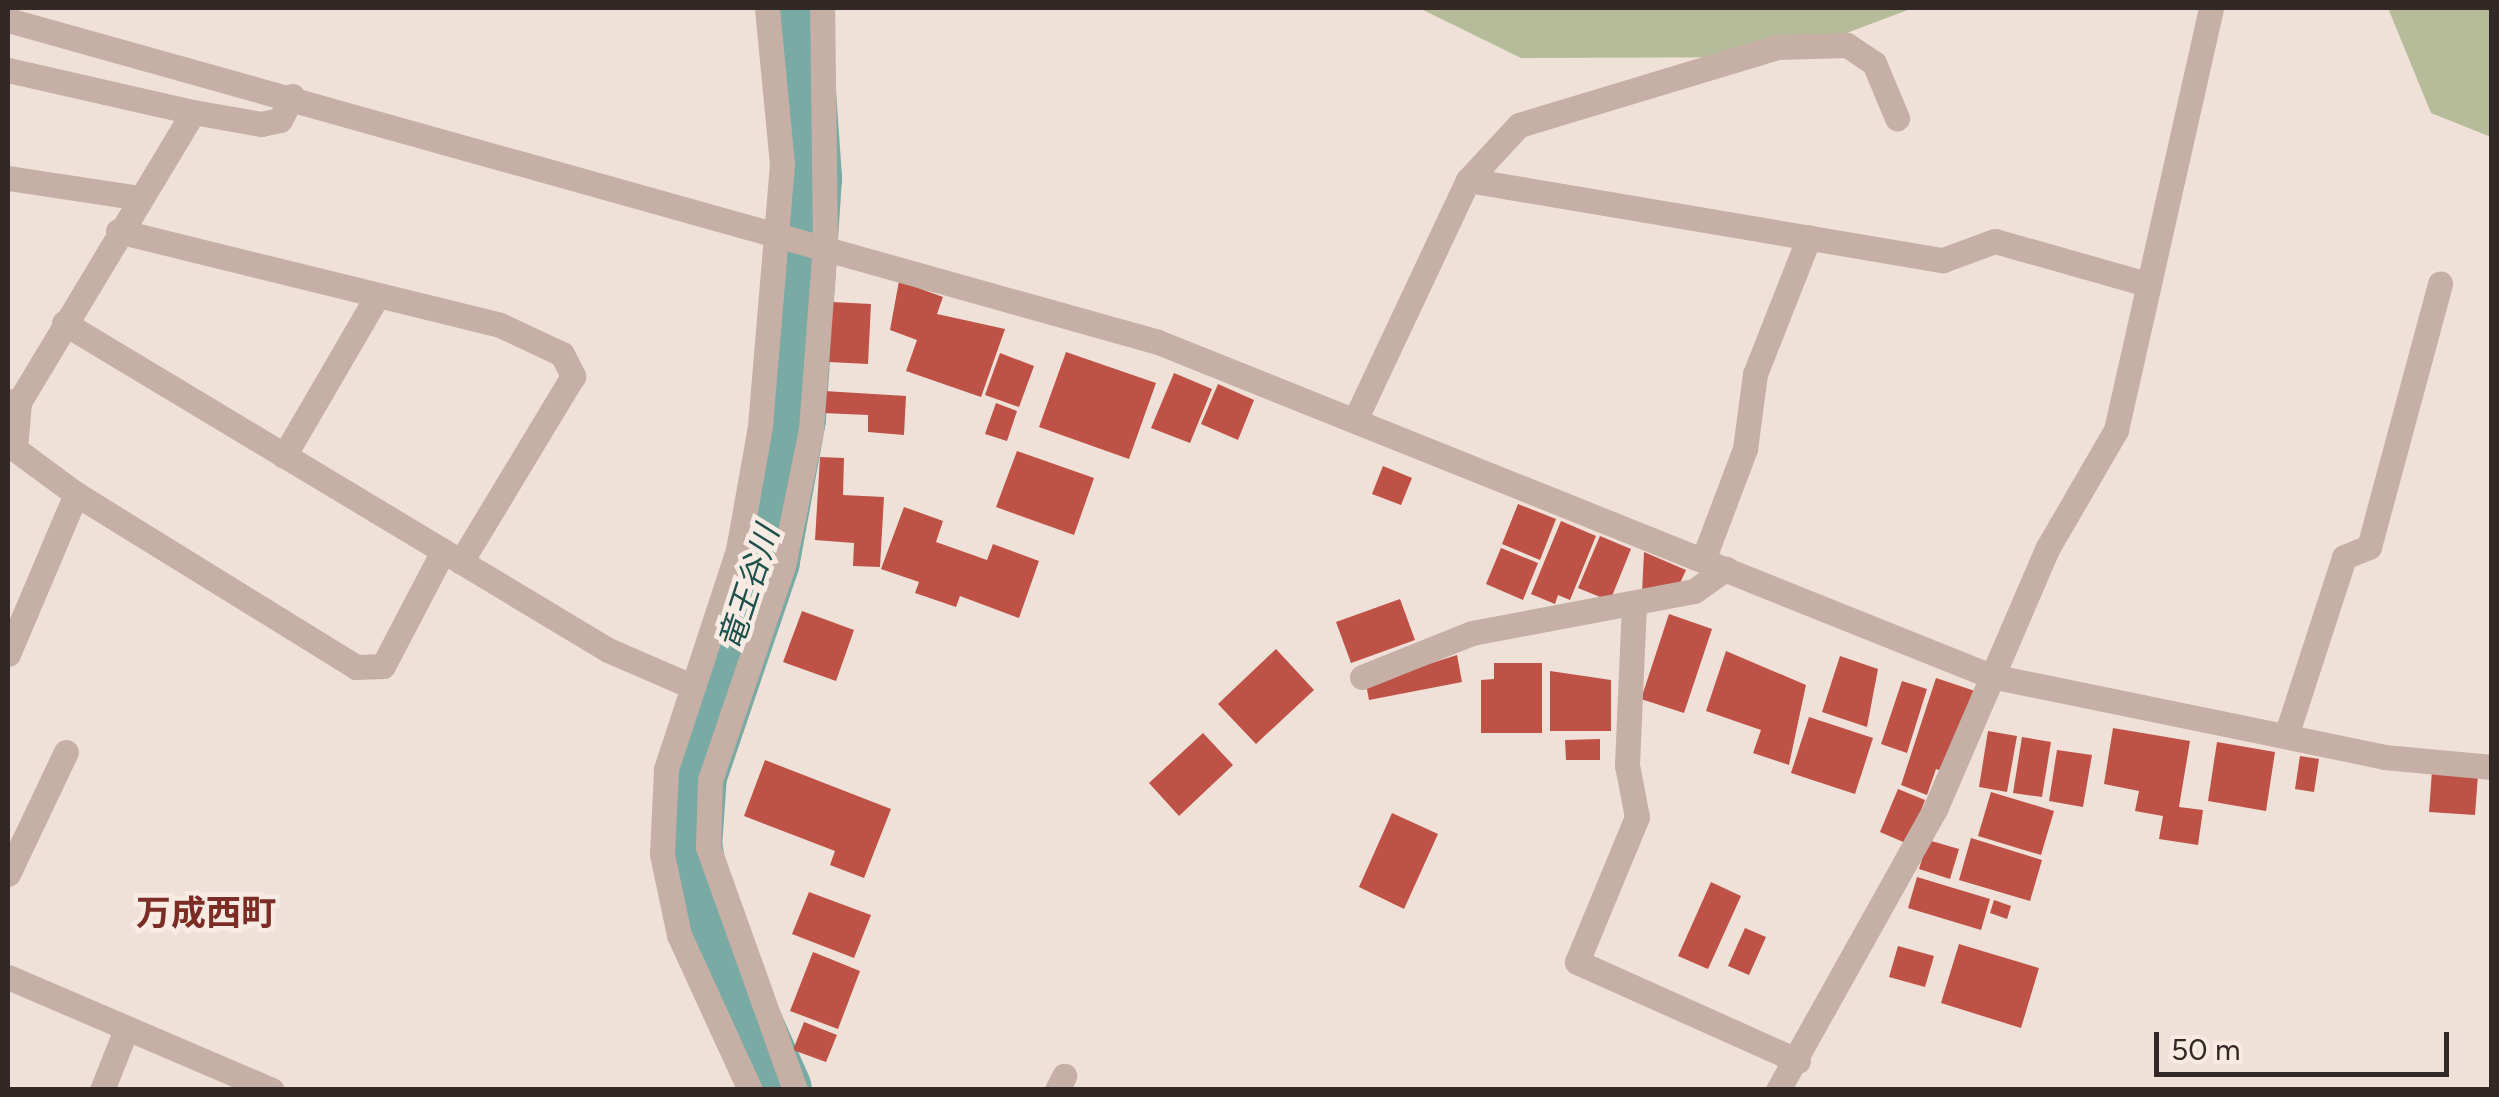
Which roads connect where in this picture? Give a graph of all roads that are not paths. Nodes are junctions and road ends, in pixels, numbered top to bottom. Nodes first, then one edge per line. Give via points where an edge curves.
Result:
1 (767, 8) edge
2 (822, 8) edge
3 (2211, 8) edge
4 (8, 20) edge
5 (8, 70) edge
6 (292, 96) junction
7 (193, 112) junction
8 (1897, 118) dead end
9 (8, 178) edge
10 (1468, 180) junction
11 (134, 197) junction
12 (118, 231) junction
13 (783, 231) junction
14 (1809, 237) junction
15 (820, 242) junction
16 (2143, 283) junction
17 (2440, 283) dead end
18 (376, 298) junction
19 (64, 323) junction
20 (13, 402) edge
21 (1355, 420) junction
22 (284, 456) junction
23 (76, 494) junction
24 (452, 556) junction
25 (1714, 565) junction
26 (1634, 604) junction
27 (8, 654) edge
28 (1992, 676) junction
29 (1362, 678) dead end
30 (691, 686) junction
31 (2286, 736) junction
32 (66, 752) dead end
33 (2492, 767) edge
34 (8, 874) edge
35 (8, 977) edge
36 (126, 1032) junction
37 (1798, 1061) junction
38 (226, 1082) edge
39 (102, 1090) edge
40 (272, 1090) edge
41 (750, 1090) edge
42 (796, 1090) edge
43 (1778, 1090) edge

1 - 13 street
2 - 15 street
3 - 16 street
4 - 6 street
5 - 7 street
6 - 7 street via 280,120 261,124
6 - 13 street
7 - 11 street
8 - 10 street via 1874,64 1847,45 1778,47 1518,125
9 - 11 street
10 - 14 street
10 - 21 street
11 - 12 street
12 - 18 street
12 - 19 street
13 - 15 street
13 - 30 street via 738,550
14 - 16 street via 1943,260 1995,241
14 - 25 street via 1754,374 1744,449
15 - 21 street via 1158,342
15 - 42 street via 811,430 782,566 710,780 708,847
16 - 28 street via 2116,430 2046,550
17 - 31 street via 2369,547 2344,556
18 - 22 street
18 - 24 street via 500,325 562,354 573,376
19 - 20 street
19 - 22 street
20 - 23 street via 15,449
21 - 25 street
22 - 24 street
23 - 24 street via 356,667 383,666
23 - 27 street
24 - 30 street via 608,650
25 - 26 street via 1694,591
25 - 28 street
26 - 29 street via 1472,632
26 - 37 street via 1627,765 1637,817 1577,962
28 - 31 street
28 - 37 street via 1936,808
30 - 41 street via 666,769 662,854 679,934
31 - 33 street
32 - 34 street
35 - 36 street
36 - 38 street
36 - 39 street
37 - 43 street
38 - 40 street

